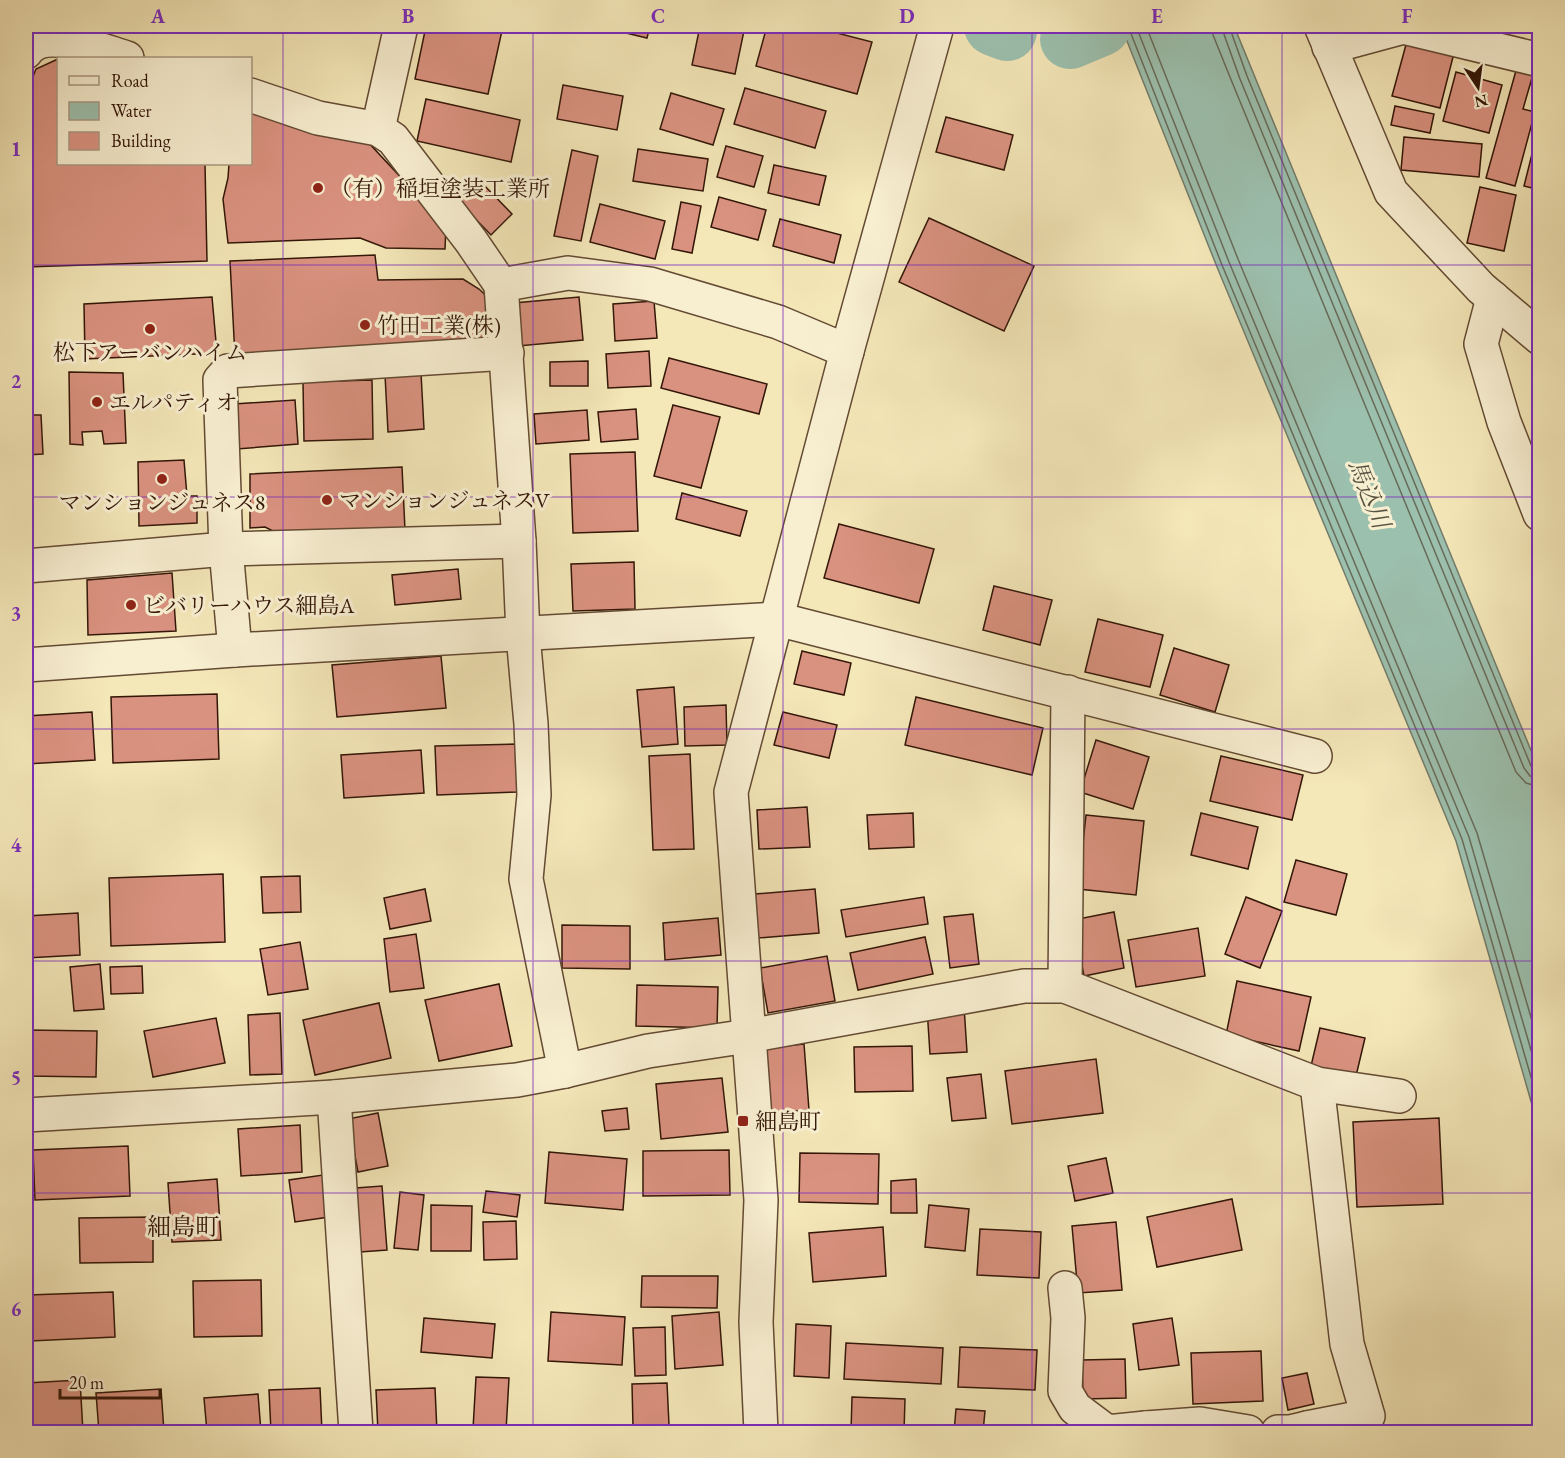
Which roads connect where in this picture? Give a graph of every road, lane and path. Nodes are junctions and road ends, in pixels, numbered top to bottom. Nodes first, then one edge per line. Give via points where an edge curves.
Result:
1 (401, 26) edge
2 (935, 26) edge
3 (1325, 36) edge
4 (37, 39) edge
5 (123, 57) edge
6 (1539, 60) edge
7 (252, 96) edge
8 (378, 129) junction
9 (501, 285) junction
10 (1493, 298) junction
11 (1539, 338) edge
12 (848, 351) junction
13 (507, 352) junction
14 (1539, 514) edge
15 (519, 542) junction
16 (226, 549) junction
17 (26, 566) edge
18 (777, 619) junction
19 (523, 634) junction
20 (235, 650) junction
21 (26, 665) edge
22 (1068, 692) junction
23 (1315, 756) dead end
24 (1065, 986) junction
25 (748, 1036) junction
26 (566, 1071) junction
27 (1317, 1084) junction
28 (1399, 1095) dead end
29 (334, 1097) junction
30 (26, 1115) edge
31 (1065, 1288) dead end
32 (1146, 1430) edge
33 (1298, 1431) edge
34 (356, 1432) edge
35 (761, 1432) edge
36 (1248, 1432) edge

1 - 8 street
2 - 12 street
3 - 6 street via 1403,27
3 - 10 street via 1391,192
4 - 5 street via 63,40
7 - 8 street via 318,118
8 - 9 street via 393,139
9 - 12 street via 568,273 650,284 778,322
9 - 13 street
10 - 11 street
10 - 14 street via 1481,344 1504,422
12 - 18 street
13 - 15 street
13 - 16 street via 228,371 220,380 219,389
15 - 16 street
15 - 19 street
16 - 17 street
16 - 20 street
18 - 19 street
18 - 22 street
18 - 25 street via 731,792
19 - 20 street
19 - 26 street via 534,795 526,879
20 - 21 street
22 - 23 street
22 - 24 street
24 - 25 street via 1024,986
24 - 27 street
25 - 26 street via 648,1051
25 - 35 street via 761,1200 756,1366
26 - 29 street via 517,1080
27 - 28 street
27 - 33 street via 1347,1344 1368,1416
29 - 30 street
29 - 34 street
31 - 32 street via 1065,1391 1075,1408 1107,1432
32 - 36 street via 1200,1424

